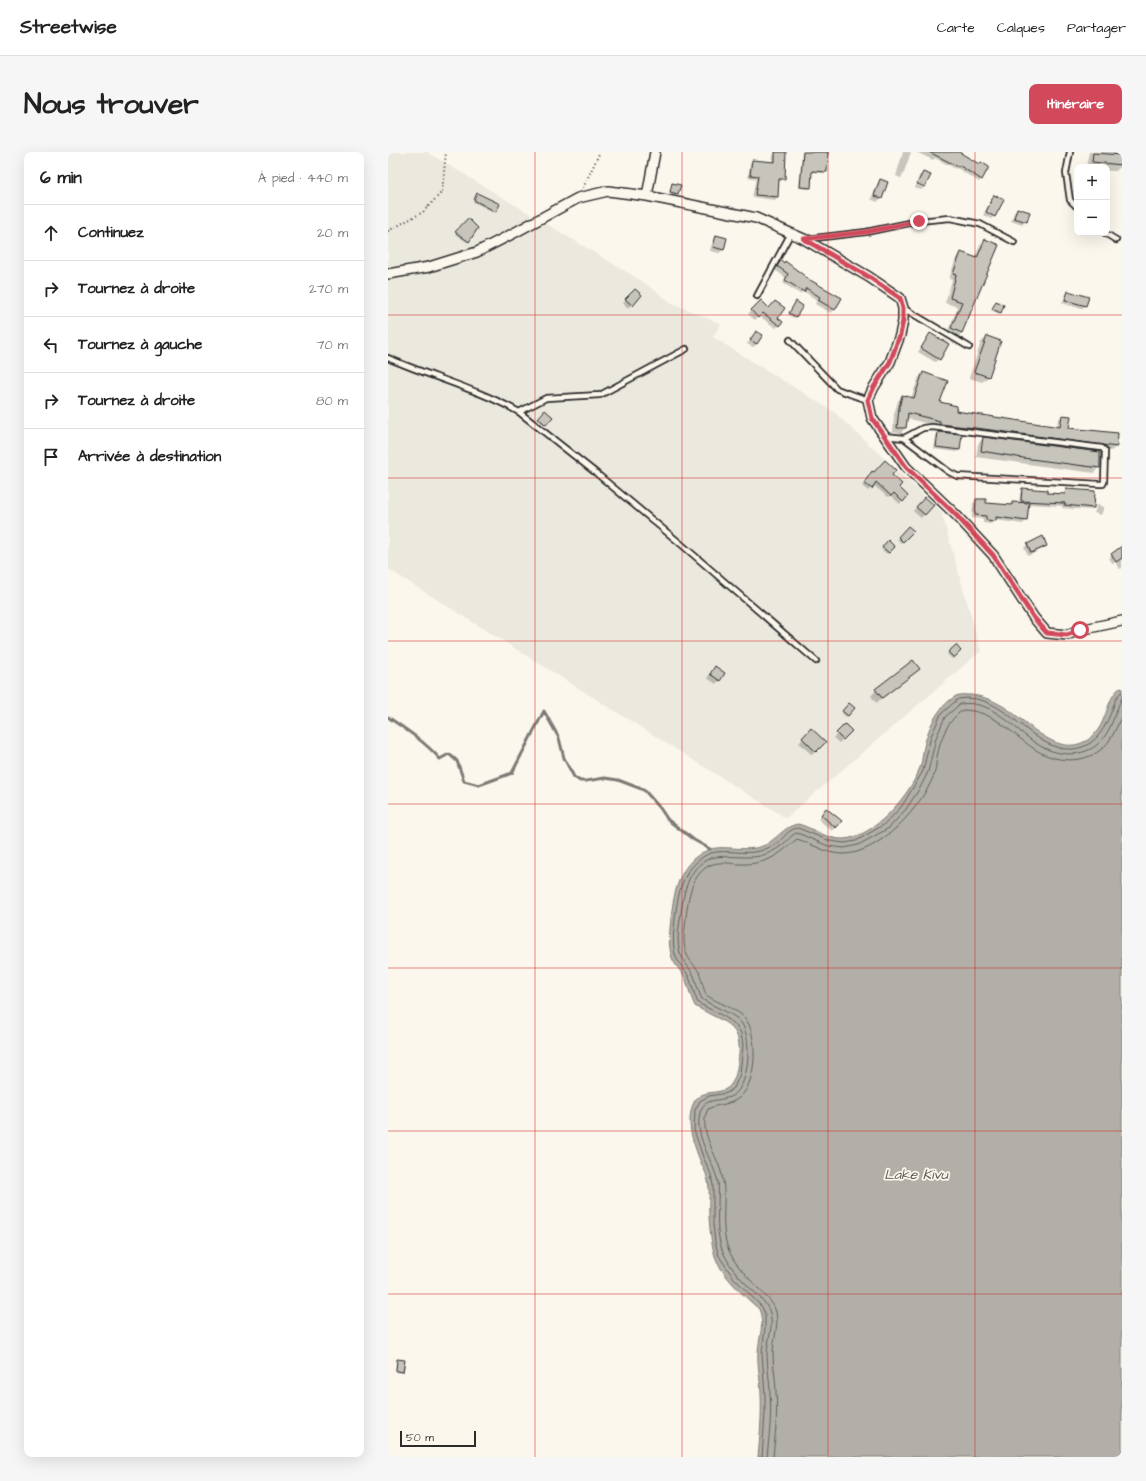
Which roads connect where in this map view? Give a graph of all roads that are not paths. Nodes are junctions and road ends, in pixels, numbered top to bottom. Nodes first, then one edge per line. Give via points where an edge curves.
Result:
1 (655, 152) edge
2 (1070, 152) edge
3 (647, 196) junction
4 (1074, 204) edge
5 (791, 234) junction
6 (1110, 236) edge
7 (804, 239) junction
8 (1116, 240) dead end
9 (1014, 242) dead end
10 (388, 274) edge
11 (757, 296) dead end
12 (903, 308) junction
13 (790, 340) dead end
14 (969, 347) dead end
15 (686, 349) dead end
16 (388, 358) edge
17 (868, 400) junction
18 (519, 412) junction
19 (885, 436) junction
20 (904, 438) junction
21 (1122, 621) edge
22 (816, 661) dead end

1 - 3 street
2 - 4 lane via 1066,173 1070,200
3 - 5 street via 756,218
3 - 10 street via 608,191 578,198 477,252 429,267
5 - 7 street
5 - 11 lane
6 - 8 lane
7 - 9 lane via 950,218 980,224
7 - 12 street via 900,298
12 - 14 lane
12 - 17 street via 901,328 890,362
13 - 17 lane via 837,389
15 - 18 lane via 600,395 546,398
16 - 18 lane via 454,383
17 - 19 street via 872,418
18 - 22 lane via 681,544
19 - 20 lane
19 - 21 street via 906,467 993,555 1034,618 1047,633 1067,635
20 - 20 lane via 923,428 932,427 1102,448 1106,451 1104,482 1100,484 958,476

